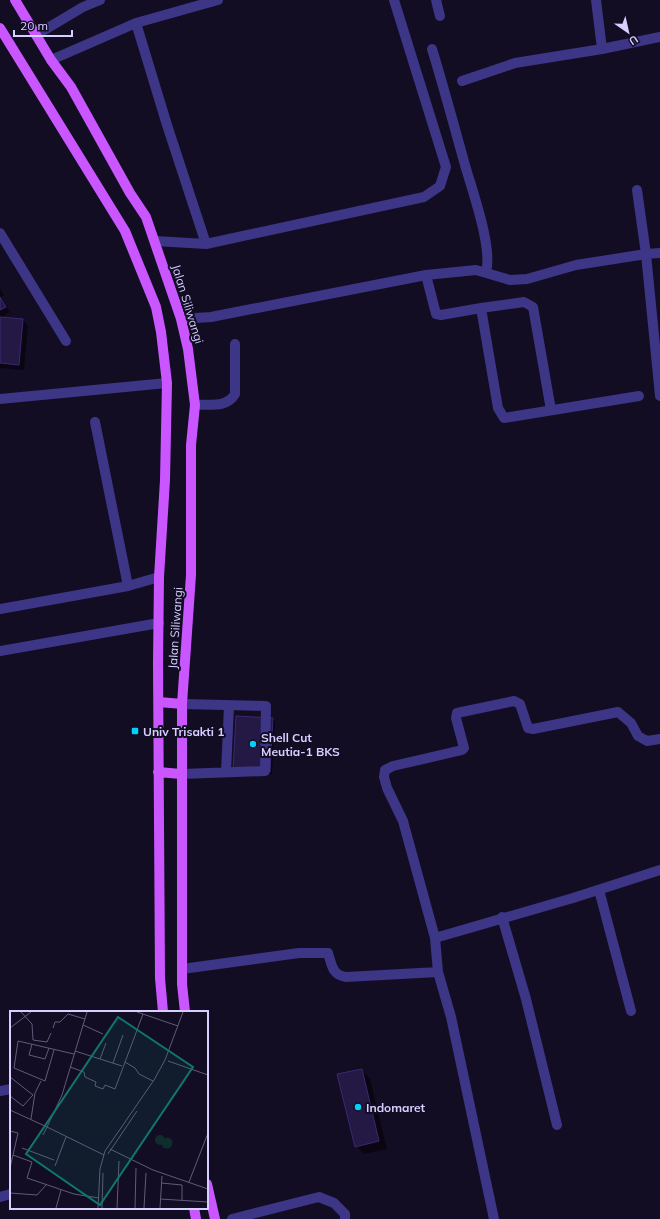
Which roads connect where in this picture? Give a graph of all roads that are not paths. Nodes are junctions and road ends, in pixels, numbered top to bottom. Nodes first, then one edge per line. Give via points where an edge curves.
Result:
1 (15, 0) edge
2 (100, 0) edge
3 (218, 0) edge
4 (394, 0) edge
5 (436, 0) edge
6 (596, 0) edge
7 (440, 16) dead end
8 (136, 24) junction
9 (0, 28) edge
10 (36, 35) junction
11 (660, 37) edge
12 (432, 49) dead end
13 (602, 49) junction
14 (51, 60) junction
15 (462, 82) dead end
16 (637, 190) dead end
17 (0, 233) edge
18 (155, 240) junction
19 (206, 244) junction
20 (660, 253) edge
21 (646, 254) junction
22 (486, 272) junction
23 (426, 275) junction
24 (481, 308) junction
25 (181, 319) junction
26 (66, 341) dead end
27 (235, 344) dead end
28 (167, 383) junction
29 (639, 396) dead end
30 (660, 396) edge
31 (0, 399) edge
32 (195, 405) junction
33 (551, 410) junction
34 (95, 422) dead end
35 (159, 577) junction
36 (128, 586) junction
37 (0, 609) edge
38 (159, 623) junction
39 (0, 651) edge
40 (159, 702) junction
41 (182, 704) junction
42 (229, 706) junction
43 (660, 740) edge
44 (158, 772) junction
45 (226, 772) junction
46 (181, 774) junction
47 (660, 870) edge
48 (599, 890) junction
49 (502, 917) junction
50 (435, 938) junction
51 (182, 969) junction
52 (438, 972) junction
53 (163, 1011) edge
54 (185, 1011) edge
55 (631, 1011) dead end
56 (10, 1089) edge
57 (0, 1091) edge
58 (557, 1125) dead end
59 (208, 1189) edge
60 (10, 1194) edge
61 (0, 1197) edge
62 (194, 1209) edge
63 (196, 1219) edge
64 (214, 1219) edge
65 (232, 1219) edge
66 (345, 1219) edge
67 (494, 1219) edge

1 - 10 main road, Jalan Siliwangi
2 - 10 street via 83,7
3 - 8 street
4 - 19 street via 446,168 440,186 424,197
5 - 7 street
6 - 13 street
8 - 14 street
8 - 19 street
9 - 28 main road, Jalan Siliwangi via 125,230 156,306
10 - 14 main road, Jalan Siliwangi
11 - 13 street
12 - 22 street via 479,215 488,253
13 - 15 street via 515,63
14 - 18 main road, Jalan Siliwangi via 71,87 146,217
16 - 21 street
17 - 26 street
18 - 19 street
18 - 25 main road, Jalan Siliwangi
20 - 21 street
21 - 22 street via 576,265 527,279 510,280
21 - 30 street
22 - 23 street via 467,270
23 - 24 street via 436,314
23 - 25 street via 211,317
24 - 33 street via 524,302 533,307
24 - 33 street via 501,414 504,418
25 - 32 main road, Jalan Siliwangi via 188,348
27 - 32 street via 235,394 232,399 227,403
28 - 31 street
28 - 35 main road, Jalan Siliwangi
29 - 33 street
32 - 41 main road, Jalan Siliwangi via 191,452 191,575
34 - 36 street
35 - 36 street
35 - 38 main road, Jalan Siliwangi
36 - 37 street
38 - 39 street
38 - 40 main road, Jalan Siliwangi
40 - 41 main road
40 - 44 main road, Jalan Siliwangi
41 - 42 street
41 - 46 main road, Jalan Siliwangi
42 - 45 street
42 - 45 street via 266,706 265,771
43 - 50 street via 647,741 638,736 631,723 618,712 528,728 520,704 514,700 457,713 464,748 460,752 393,766 385,770 387,788 403,821
44 - 46 main road
44 - 53 main road, Jalan Siliwangi via 160,978
45 - 46 street
46 - 51 main road, Jalan Siliwangi
47 - 48 street
48 - 49 street
48 - 55 street
49 - 50 street
49 - 58 street via 526,999
50 - 52 street
51 - 52 street via 299,952 328,953 334,972 339,976
51 - 54 main road, Jalan Siliwangi
52 - 67 street via 451,1016
56 - 57 street
59 - 64 main road
60 - 61 street
62 - 63 main road
65 - 66 street via 319,1197 334,1203 344,1214

